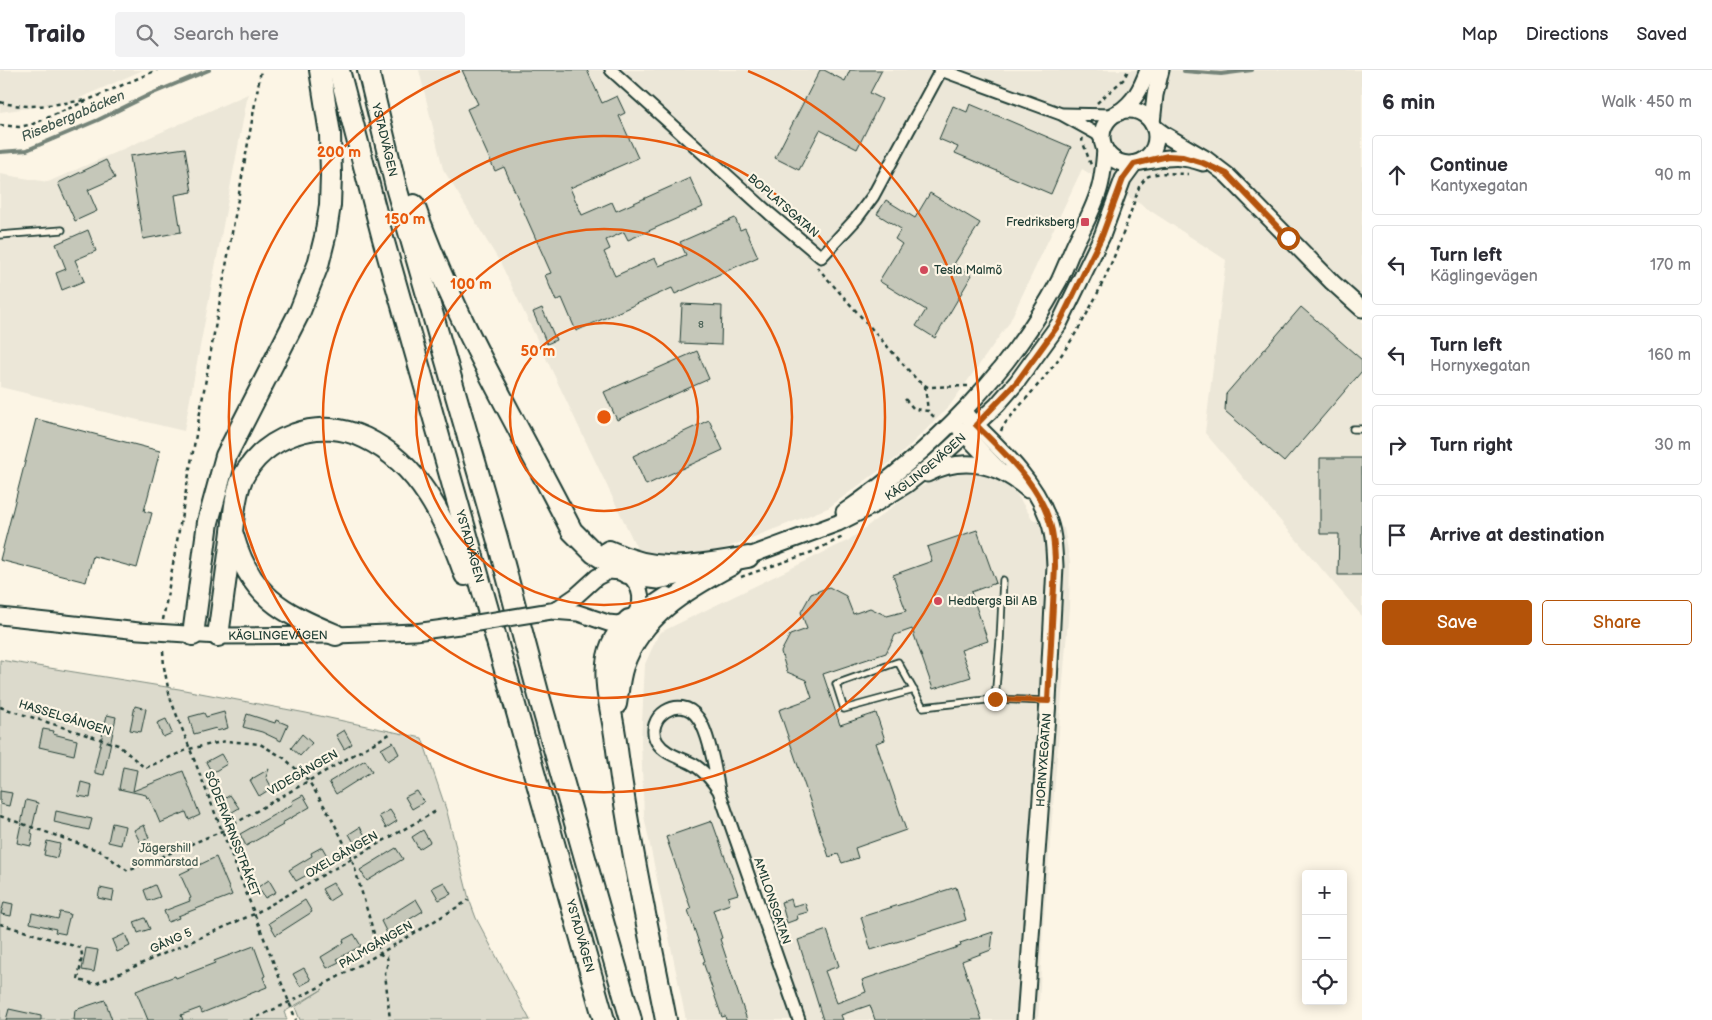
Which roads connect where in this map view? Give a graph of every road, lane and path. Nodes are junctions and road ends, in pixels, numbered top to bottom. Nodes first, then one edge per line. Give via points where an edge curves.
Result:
1 (157, 70) edge
2 (262, 70) edge
3 (320, 70) edge
4 (339, 70) edge
5 (368, 70) edge
6 (374, 70) edge
7 (611, 70) edge
8 (619, 70) edge
9 (941, 70) edge
10 (1128, 70) edge
11 (1148, 70) edge
12 (1161, 70) edge
13 (629, 86) junction
14 (90, 100) junction
15 (0, 102) edge
16 (1094, 106) dead end
17 (1061, 114) junction
18 (1116, 114) junction
19 (0, 125) edge
20 (1153, 125) junction
21 (1104, 145) junction
22 (1138, 163) junction
23 (1192, 174) dead end
24 (1227, 174) junction
25 (1139, 187) dead end
26 (62, 230) dead end
27 (0, 235) edge
28 (814, 264) dead end
29 (1362, 309) edge
30 (925, 386) junction
31 (981, 392) junction
32 (928, 411) dead end
33 (958, 417) junction
34 (1353, 429) dead end
35 (1362, 429) edge
36 (971, 430) junction
37 (1001, 472) junction
38 (906, 485) junction
39 (550, 486) junction
40 (1041, 502) junction
41 (232, 530) junction
42 (812, 534) junction
43 (748, 557) junction
44 (705, 572) junction
45 (628, 574) junction
46 (1003, 580) dead end
47 (552, 611) junction
48 (0, 616) edge
49 (630, 619) junction
50 (163, 622) dead end
51 (193, 635) junction
52 (336, 635) junction
53 (218, 636) junction
54 (163, 651) dead end
55 (914, 690) junction
56 (995, 699) junction
57 (1048, 701) junction
58 (0, 708) edge
59 (613, 721) junction
60 (519, 723) junction
61 (394, 732) dead end
62 (189, 749) junction
63 (308, 780) junction
64 (719, 791) junction
65 (438, 810) dead end
66 (0, 816) edge
67 (222, 831) junction
68 (352, 859) junction
69 (469, 900) dead end
70 (254, 914) junction
71 (0, 924) edge
72 (380, 954) junction
73 (290, 1003) junction
74 (250, 1020) edge
75 (296, 1020) edge
76 (390, 1020) edge
77 (604, 1020) edge
78 (631, 1020) edge
79 (666, 1020) edge
80 (799, 1020) edge
81 (1025, 1020) edge

1 - 14 path
2 - 50 path
3 - 51 highway via 330,134 330,205 325,238 300,311 226,456 208,522
4 - 60 highway, YSTADVÄGEN
5 - 78 highway, YSTADVÄGEN via 396,187
6 - 39 highway via 412,200 435,262 487,369
7 - 13 street, BOPLATSGATAN
8 - 13 street, BOPLATSGATAN
9 - 13 street, BOPLATSGATAN via 873,196 821,257
9 - 17 street, BOPLATSGATAN
10 - 16 path via 1124,79
11 - 18 main road via 1136,98
12 - 20 main road
14 - 15 path via 24,106
14 - 19 path via 33,124 19,127
17 - 18 street, BOPLATSGATAN
17 - 21 street, BOPLATSGATAN via 1096,134
18 - 20 main road via 1135,111 1145,115
18 - 21 main road via 1104,126
20 - 22 main road via 1156,143 1153,151
20 - 24 main road
21 - 22 main road via 1115,160 1123,164
21 - 31 main road, KÄGLINGEVÄGEN via 1099,192 1059,280 1024,337
22 - 24 main road via 1168,156 1183,157
22 - 36 main road, KÄGLINGEVÄGEN via 1123,179 1102,236 1059,324 1017,382
23 - 25 path via 1154,174
24 - 29 main road
26 - 27 lane
28 - 30 path
30 - 31 path via 975,386
30 - 32 path
31 - 33 main road, KÄGLINGEVÄGEN
33 - 36 main road, HORNYXEGATAN
33 - 42 main road, KÄGLINGEVÄGEN via 865,498
34 - 35 lane
36 - 37 main road, HORNYXEGATAN
36 - 38 main road, KÄGLINGEVÄGEN
36 - 40 main road, HORNYXEGATAN via 1019,470
37 - 38 main road via 972,462 934,470
37 - 40 main road via 1016,480
38 - 42 main road, KÄGLINGEVÄGEN via 872,506
39 - 43 highway via 583,532 599,546 630,560 668,567
39 - 45 highway via 572,531 594,554
40 - 57 main road, HORNYXEGATAN via 1052,529 1055,566
41 - 52 highway via 245,568 268,598 298,619
41 - 53 highway
41 - 60 highway via 242,479 251,465 274,443 300,432 331,429 348,431 389,451 423,487 440,515 464,571 502,692
42 - 43 main road, KÄGLINGEVÄGEN
43 - 44 main road, KÄGLINGEVÄGEN
43 - 59 highway via 685,591 648,622 634,641 623,668
44 - 45 main road, KÄGLINGEVÄGEN via 658,581
44 - 49 main road, KÄGLINGEVÄGEN
45 - 47 main road, KÄGLINGEVÄGEN via 615,571 603,574
45 - 49 main road via 637,584 641,600
46 - 56 lane
47 - 49 main road, KÄGLINGEVÄGEN via 578,613 613,624
47 - 52 main road, KÄGLINGEVÄGEN, bridge via 415,632
48 - 51 main road, KÄGLINGEVÄGEN
49 - 59 highway via 613,641 608,655 607,678
51 - 53 main road, KÄGLINGEVÄGEN
52 - 53 main road, KÄGLINGEVÄGEN
54 - 62 path, SÖDERVÄRNSSTRÅKET via 170,698
55 - 55 lane via 898,662 836,684 844,709
55 - 56 lane via 923,707
56 - 57 lane
57 - 81 main road, HORNYXEGATAN
58 - 62 path, HASSELGÅNGEN via 118,744 145,768
59 - 79 highway via 635,863
60 - 77 highway, YSTADVÄGEN
61 - 63 path, VIDEGÅNGEN
62 - 63 path via 226,741 260,744 284,758
62 - 67 path, SÖDERVÄRNSSTRÅKET
63 - 67 path, VIDEGÅNGEN
63 - 68 path
64 - 64 street, AMILONSGATAN via 713,759 700,721 694,712 684,707 669,709 656,723 654,734 657,741 665,750 704,772
64 - 80 street, AMILONSGATAN
65 - 68 path, OXELGÅNGEN
66 - 67 path, VIDEGÅNGEN via 100,851 128,871
67 - 70 path, SÖDERVÄRNSSTRÅKET
68 - 70 path, OXELGÅNGEN
68 - 72 path
69 - 72 path, PALMGÅNGEN
70 - 71 path, GÅNG 5 via 95,984 78,980 80,948
70 - 73 path, SÖDERVÄRNSSTRÅKET
72 - 73 path, PALMGÅNGEN
72 - 76 path via 387,957 388,962
73 - 74 path, PALMGÅNGEN
73 - 75 path, SÖDERVÄRNSSTRÅKET

